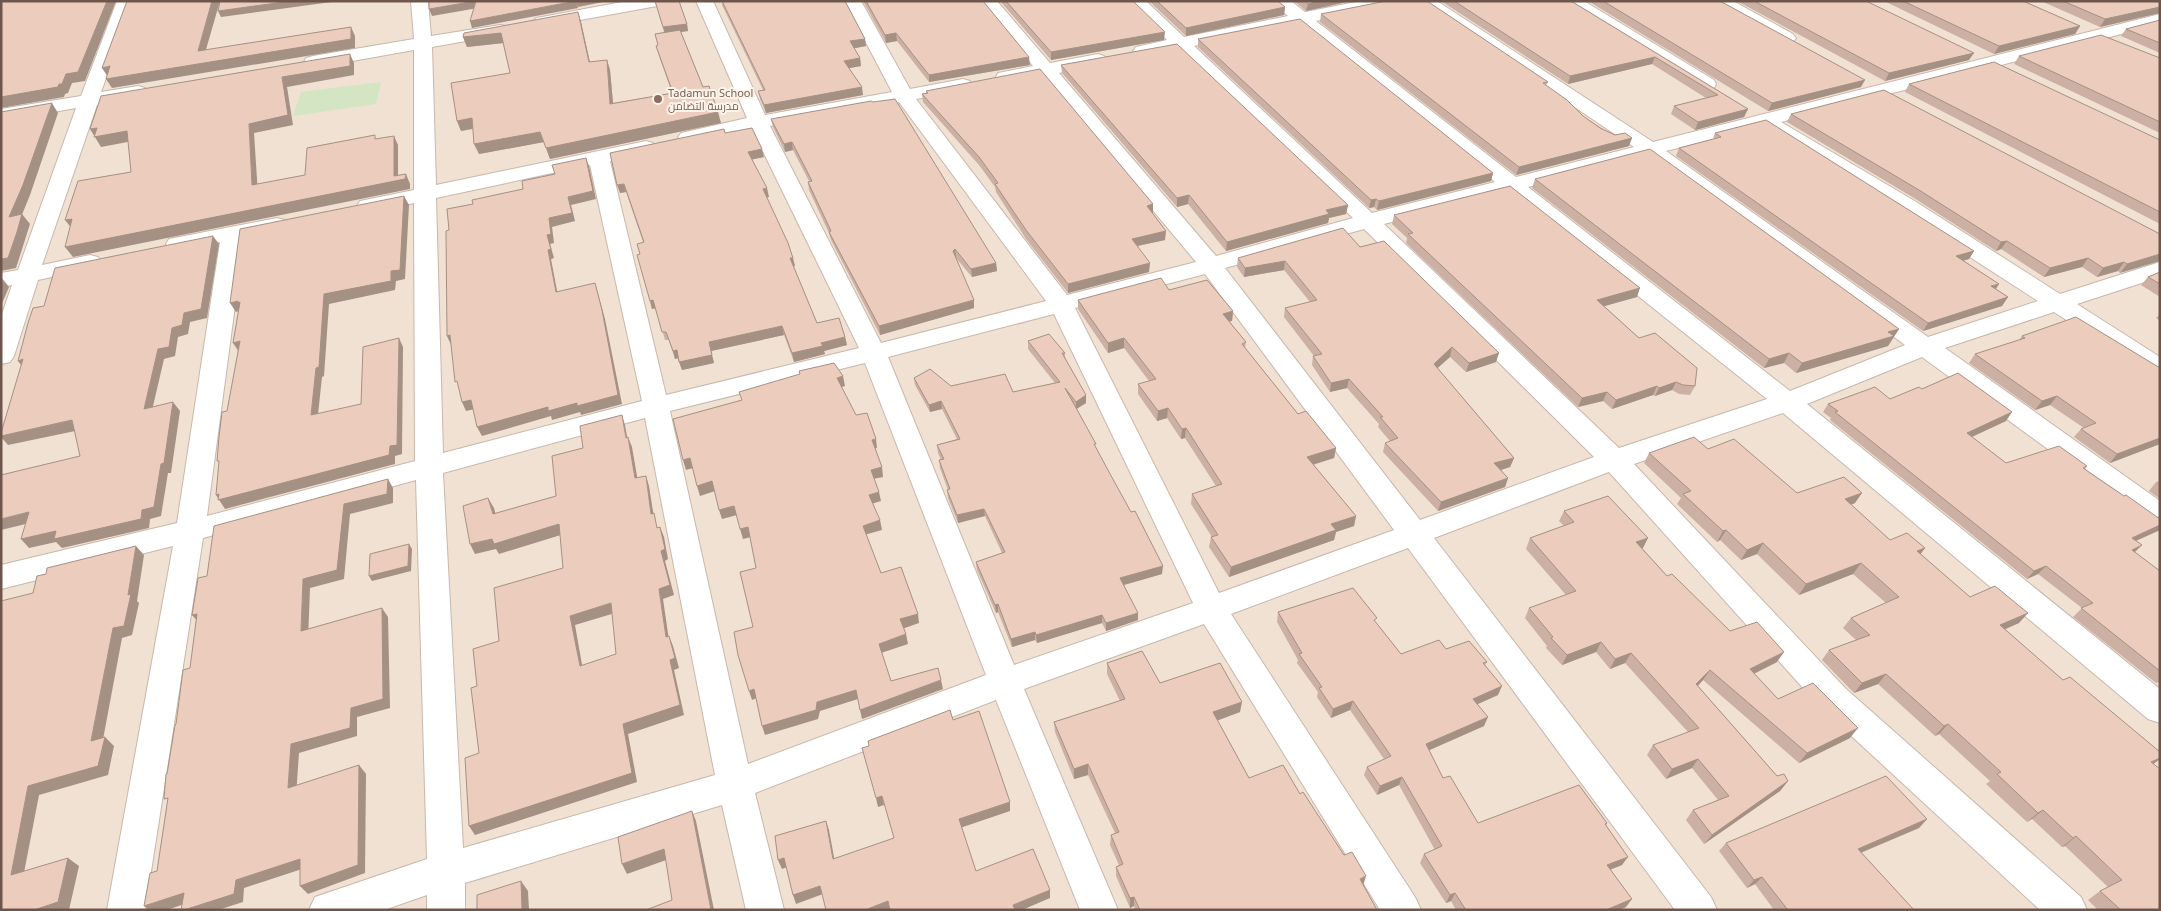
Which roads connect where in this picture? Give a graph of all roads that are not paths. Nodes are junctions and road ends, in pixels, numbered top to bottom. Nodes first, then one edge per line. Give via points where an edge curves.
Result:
1 (126, 1) edge
2 (419, 1) edge
3 (657, 1) edge
4 (704, 1) edge
5 (852, 1) edge
6 (988, 1) edge
7 (1136, 1) edge
8 (1280, 1) edge
9 (1387, 1) edge
10 (1425, 1) edge
11 (1572, 1) edge
12 (1720, 1) edge
13 (2160, 19) edge
14 (1302, 20) junction
15 (2073, 24) edge
16 (2099, 35) junction
17 (423, 44) junction
18 (1180, 44) junction
19 (2125, 47) edge
20 (1806, 48) edge
21 (1967, 50) edge
22 (1992, 62) junction
23 (295, 65) edge
24 (1044, 70) junction
25 (2018, 74) edge
26 (1857, 76) edge
27 (157, 88) edge
28 (1883, 90) junction
29 (904, 96) junction
30 (88, 100) junction
31 (1909, 104) edge
32 (1, 115) edge
33 (1763, 119) junction
34 (758, 122) junction
35 (1650, 148) junction
36 (599, 157) junction
37 (1514, 185) junction
38 (424, 194) junction
39 (348, 210) edge
40 (300, 220) edge
41 (1368, 221) junction
42 (234, 234) junction
43 (157, 248) edge
44 (110, 258) edge
45 (1211, 265) junction
46 (2160, 269) edge
47 (27, 275) junction
48 (1, 280) edge
49 (2058, 302) junction
50 (1061, 304) junction
51 (1923, 347) junction
52 (874, 352) junction
53 (1, 356) edge
54 (2160, 369) edge
55 (1787, 402) junction
56 (656, 406) junction
57 (1614, 460) junction
58 (429, 466) junction
59 (2160, 516) edge
60 (190, 531) junction
61 (1415, 534) junction
62 (1, 577) edge
63 (1211, 609) junction
64 (1005, 682) junction
65 (2160, 709) edge
66 (735, 785) junction
67 (446, 871) junction
68 (126, 910) edge
69 (328, 910) edge
70 (446, 910) edge
71 (765, 910) edge
72 (1099, 910) edge
73 (1402, 910) edge
74 (1698, 910) edge
75 (2068, 910) edge

1 - 30 street
2 - 17 street
3 - 17 street
4 - 34 street
5 - 29 street
6 - 24 street
7 - 18 street
8 - 14 street
9 - 14 street
10 - 35 street
11 - 33 street
12 - 20 street
13 - 16 street
14 - 18 street
14 - 37 street
15 - 16 street
16 - 19 street
16 - 22 street
17 - 23 street
17 - 38 street
18 - 24 street
18 - 41 street
21 - 22 street
22 - 25 street
22 - 28 street
24 - 29 street
24 - 45 street
26 - 28 street
27 - 30 street
28 - 31 street
28 - 33 street
29 - 34 street
29 - 50 street
30 - 32 street
30 - 47 street
33 - 35 street
33 - 49 street
34 - 36 street
34 - 52 street
35 - 37 street
35 - 51 street
36 - 38 street
36 - 56 street
37 - 41 street
37 - 55 street
38 - 39 street
38 - 58 street
40 - 42 street
41 - 45 street
41 - 57 street
42 - 43 street
42 - 60 street
44 - 47 street
45 - 50 street
45 - 61 street
46 - 49 street
47 - 48 street
47 - 53 street
49 - 51 street
49 - 54 street
50 - 52 street
50 - 63 street
51 - 55 street
51 - 59 street
52 - 56 street
52 - 64 street
55 - 57 street
55 - 65 street
56 - 58 street
56 - 66 street
57 - 61 street
57 - 75 street via 1833,698
58 - 60 street
58 - 67 street
60 - 62 street
60 - 68 street
61 - 63 street
61 - 74 street
63 - 64 street
63 - 73 street
64 - 66 street
64 - 72 street
66 - 67 street
66 - 71 street
67 - 69 street
67 - 70 street

